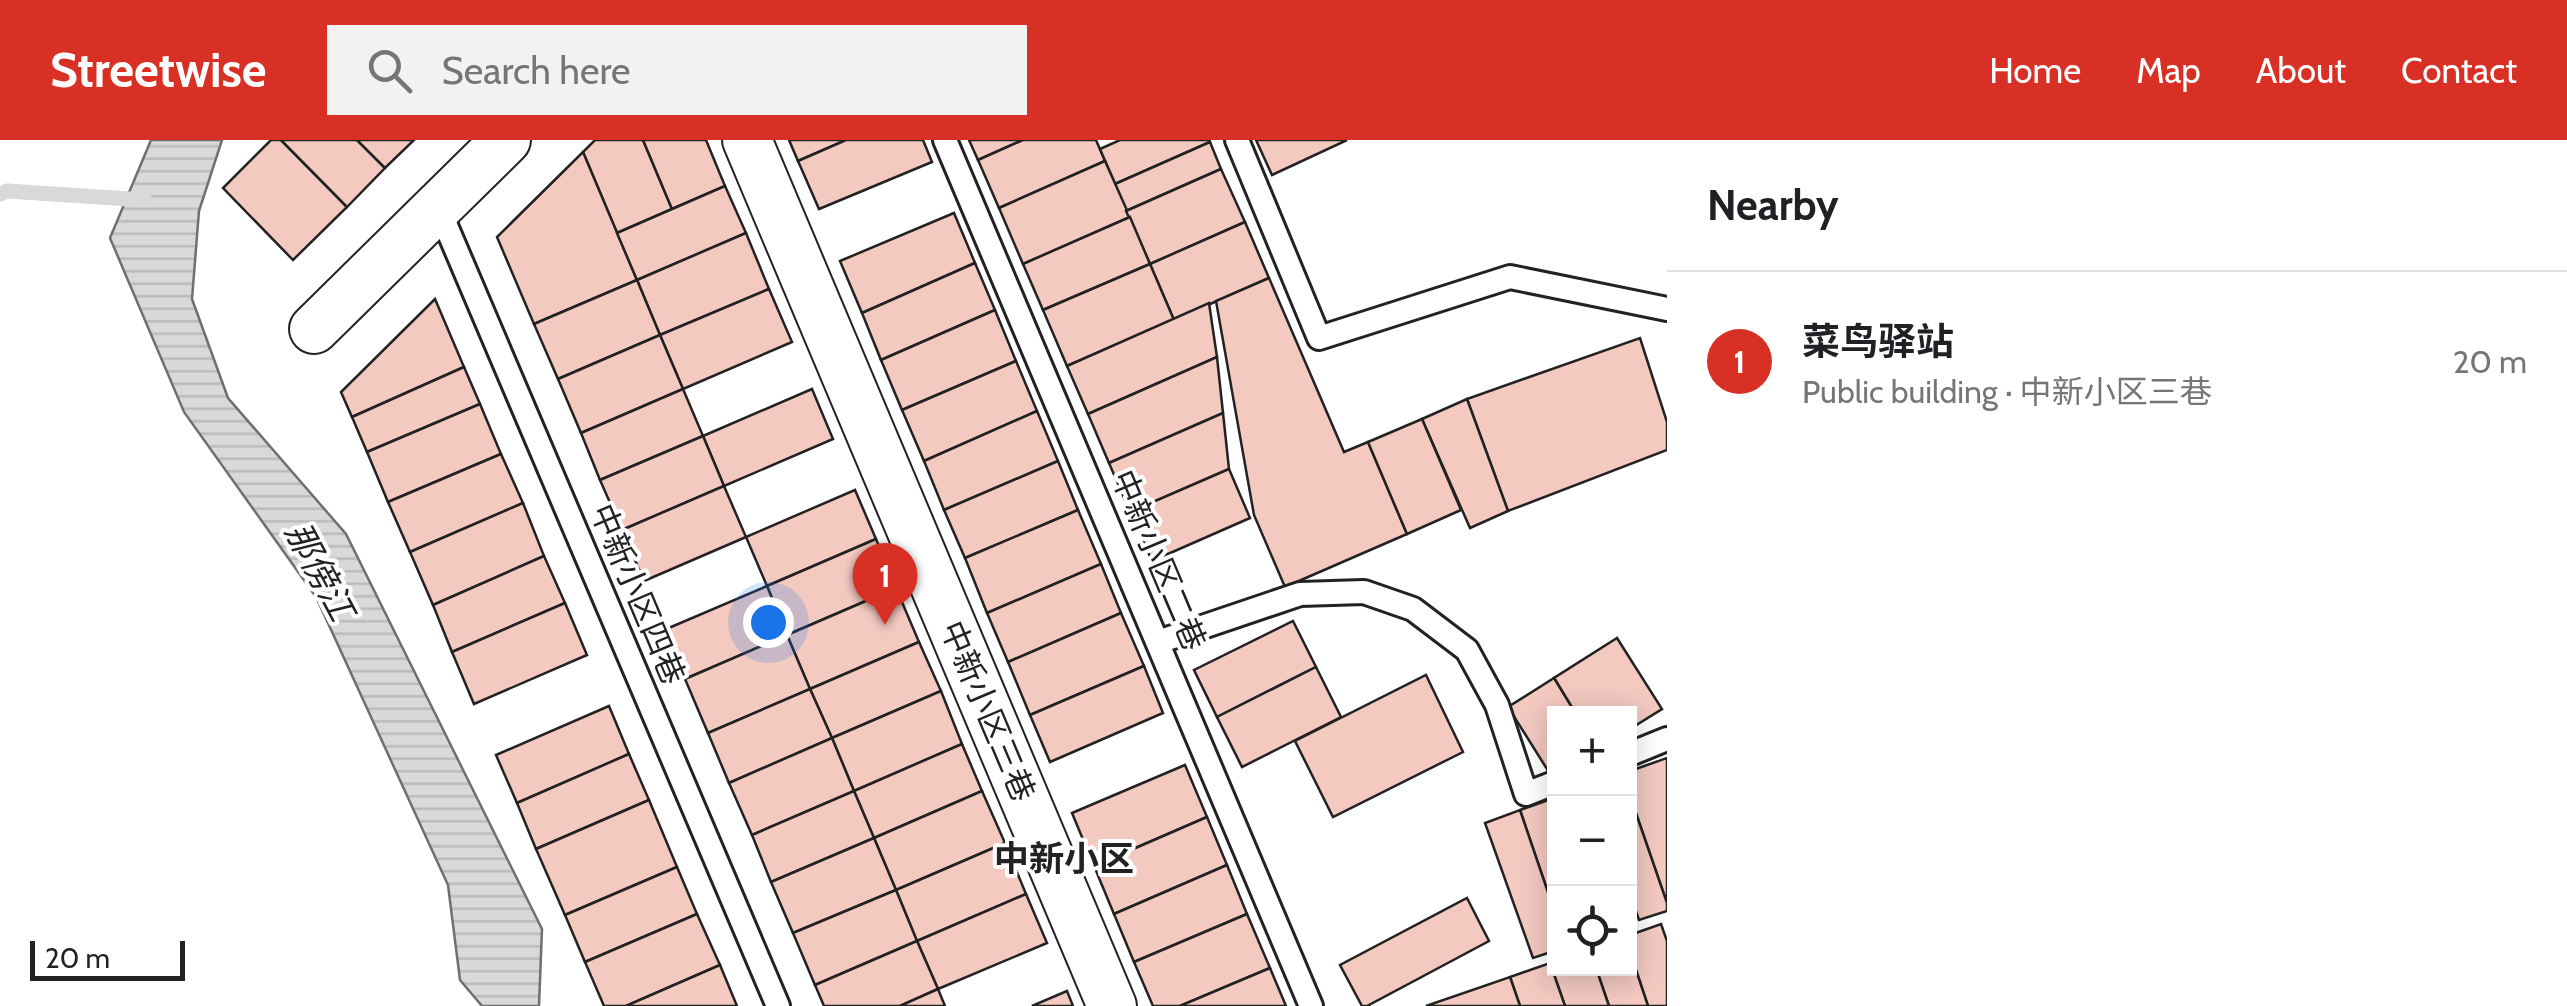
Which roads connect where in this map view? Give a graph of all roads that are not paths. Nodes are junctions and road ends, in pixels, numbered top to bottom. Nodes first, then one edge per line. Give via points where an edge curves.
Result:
1 (506, 140) edge
2 (746, 140) edge
3 (946, 140) edge
4 (1236, 140) edge
5 (438, 207) junction
6 (1667, 309) edge
7 (314, 329) dead end
8 (1158, 642) junction
9 (1667, 739) edge
10 (1637, 751) edge
11 (1547, 786) edge
12 (778, 1006) edge
13 (1112, 1006) edge
14 (1312, 1006) edge

1 - 5 street
2 - 13 street, 中新小区三巷
3 - 8 lane, 中新小区二巷
4 - 6 lane via 1319,338 1510,278
5 - 7 street
5 - 12 lane, 中新小区四巷
8 - 11 lane via 1300,594 1364,592 1413,609 1467,650 1497,705 1526,794
8 - 14 lane, 中新小区二巷
9 - 10 lane

